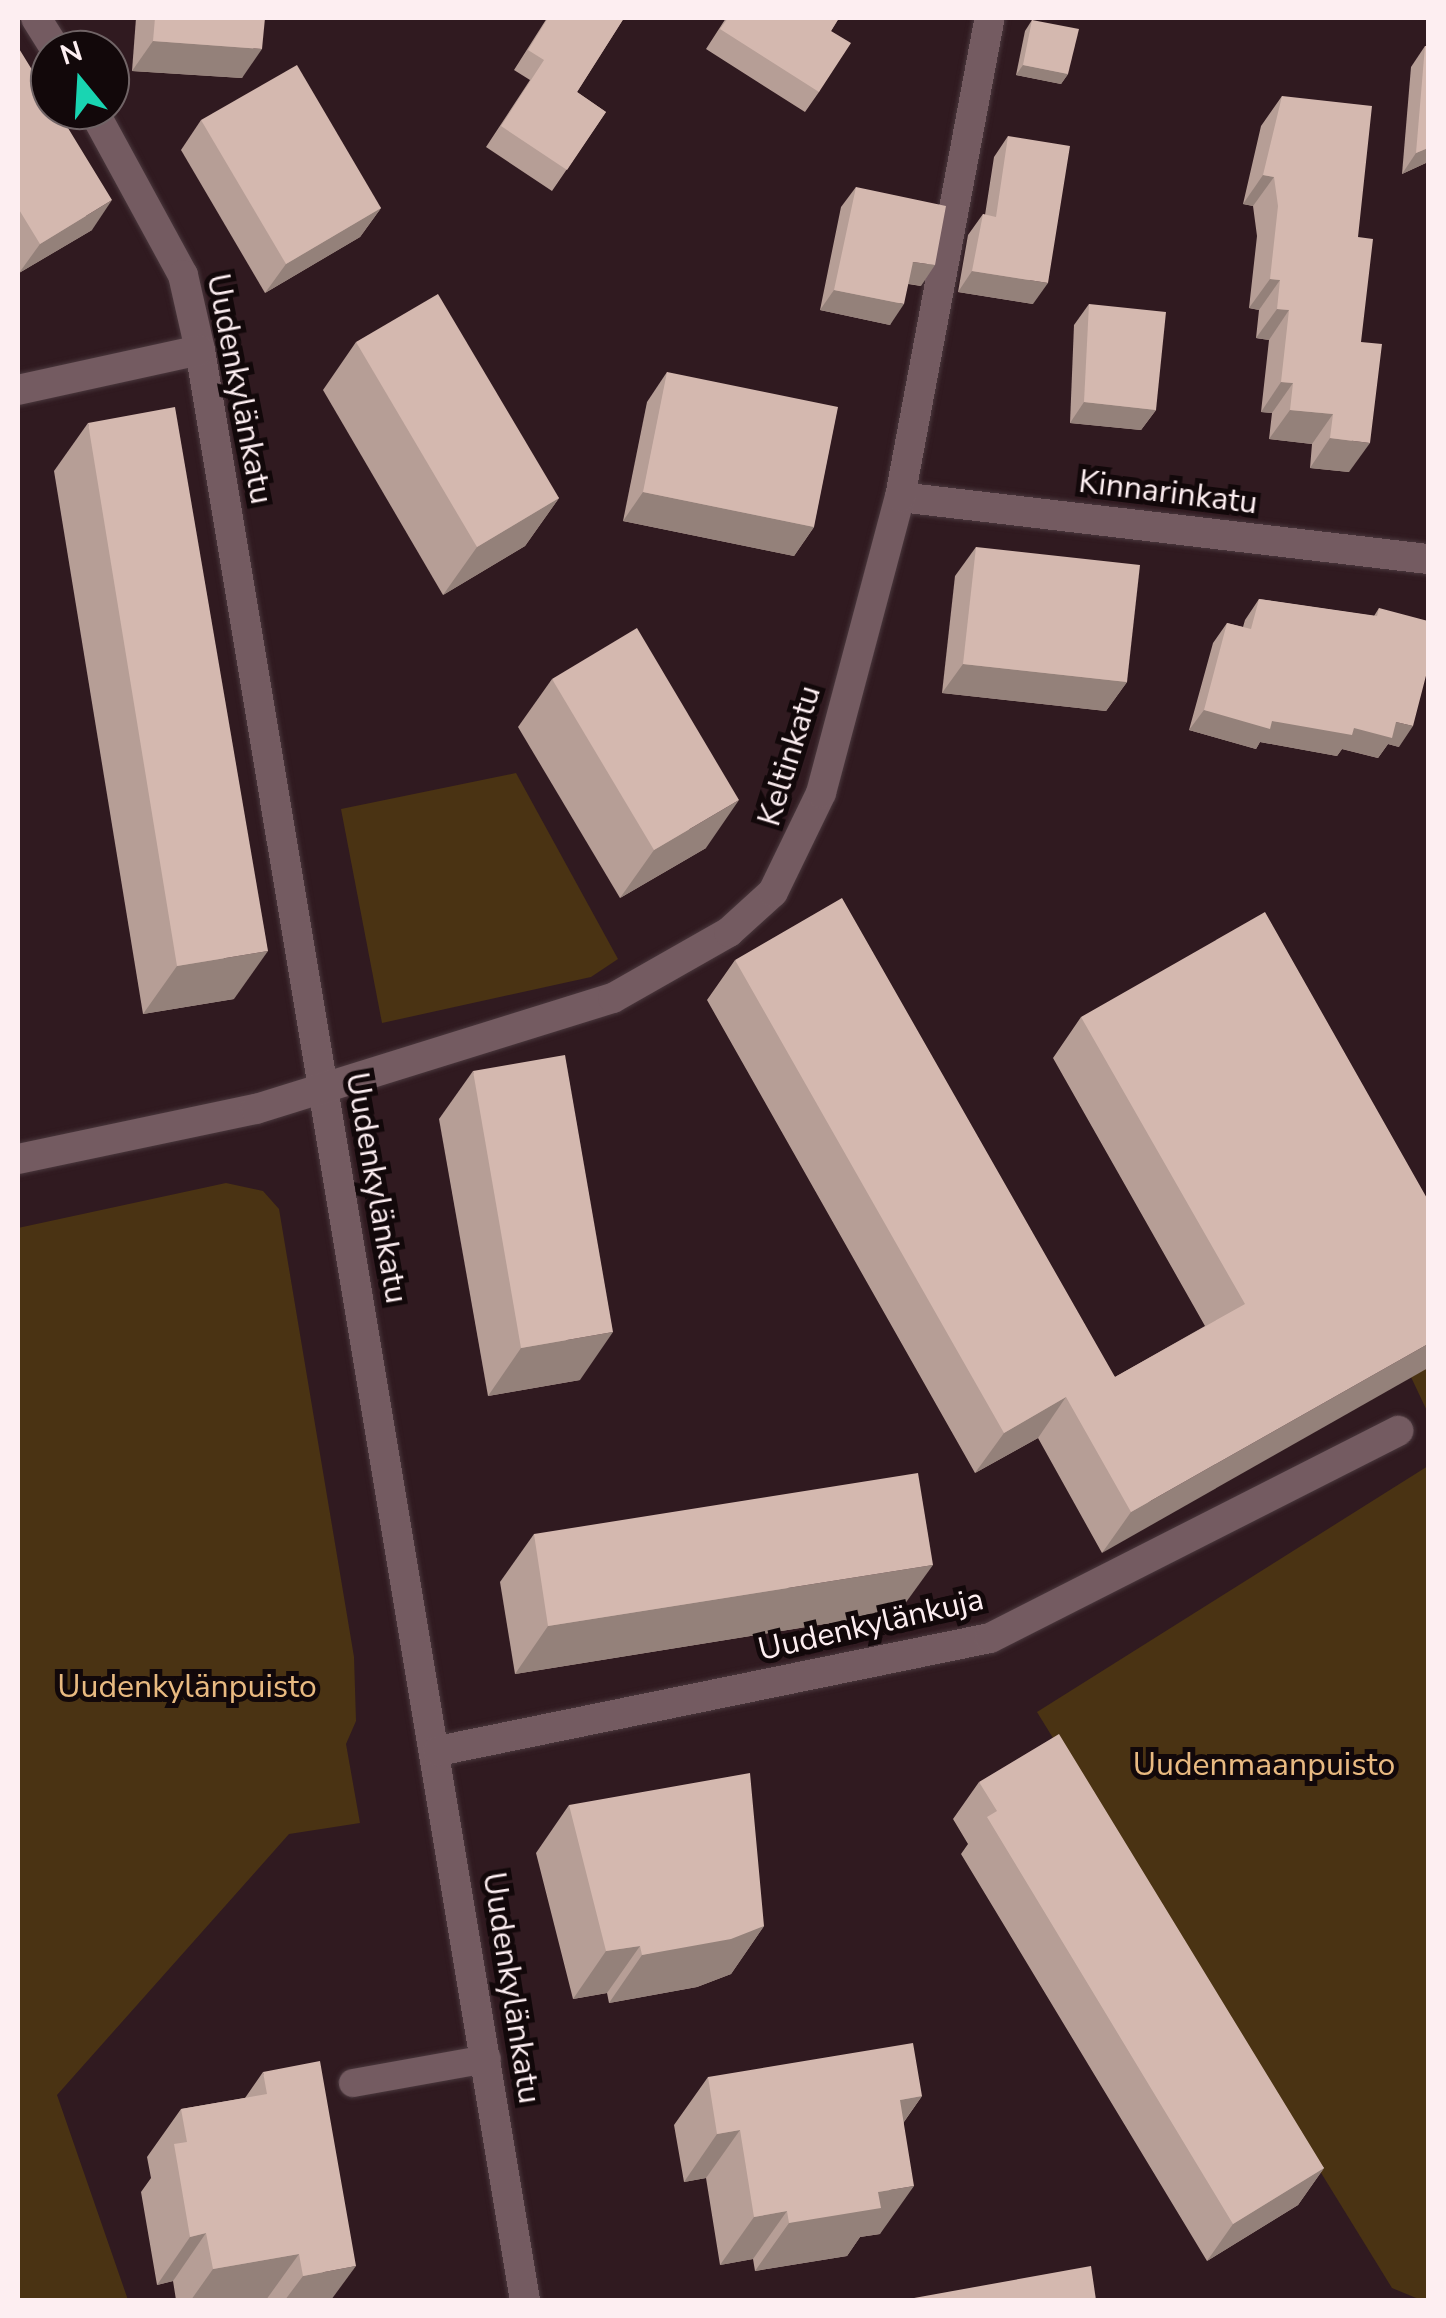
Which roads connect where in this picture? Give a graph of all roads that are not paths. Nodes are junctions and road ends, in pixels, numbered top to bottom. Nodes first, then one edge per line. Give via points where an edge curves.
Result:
1 (990, 18) edge
2 (104, 130) edge
3 (200, 350) junction
4 (18, 390) edge
5 (900, 496) junction
6 (1428, 558) edge
7 (322, 1083) junction
8 (18, 1159) edge
9 (1398, 1431) dead end
10 (438, 1751) junction
11 (487, 2059) junction
12 (352, 2084) dead end
13 (526, 2300) edge

1 - 5 street, Keltinkatu
2 - 3 street, Uudenkylänkatu via 183,275
3 - 4 street
3 - 7 street, Uudenkylänkatu
5 - 6 street, Kinnarinkatu
5 - 7 street, Keltinkatu via 820,793 773,892 652,982
7 - 8 street, Keltinkatu via 256,1109
7 - 10 street, Uudenkylänkatu
9 - 10 street, Uudenkylänkuja via 990,1638
10 - 11 street, Uudenkylänkatu
11 - 12 lane
11 - 13 street, Uudenkylänkatu

